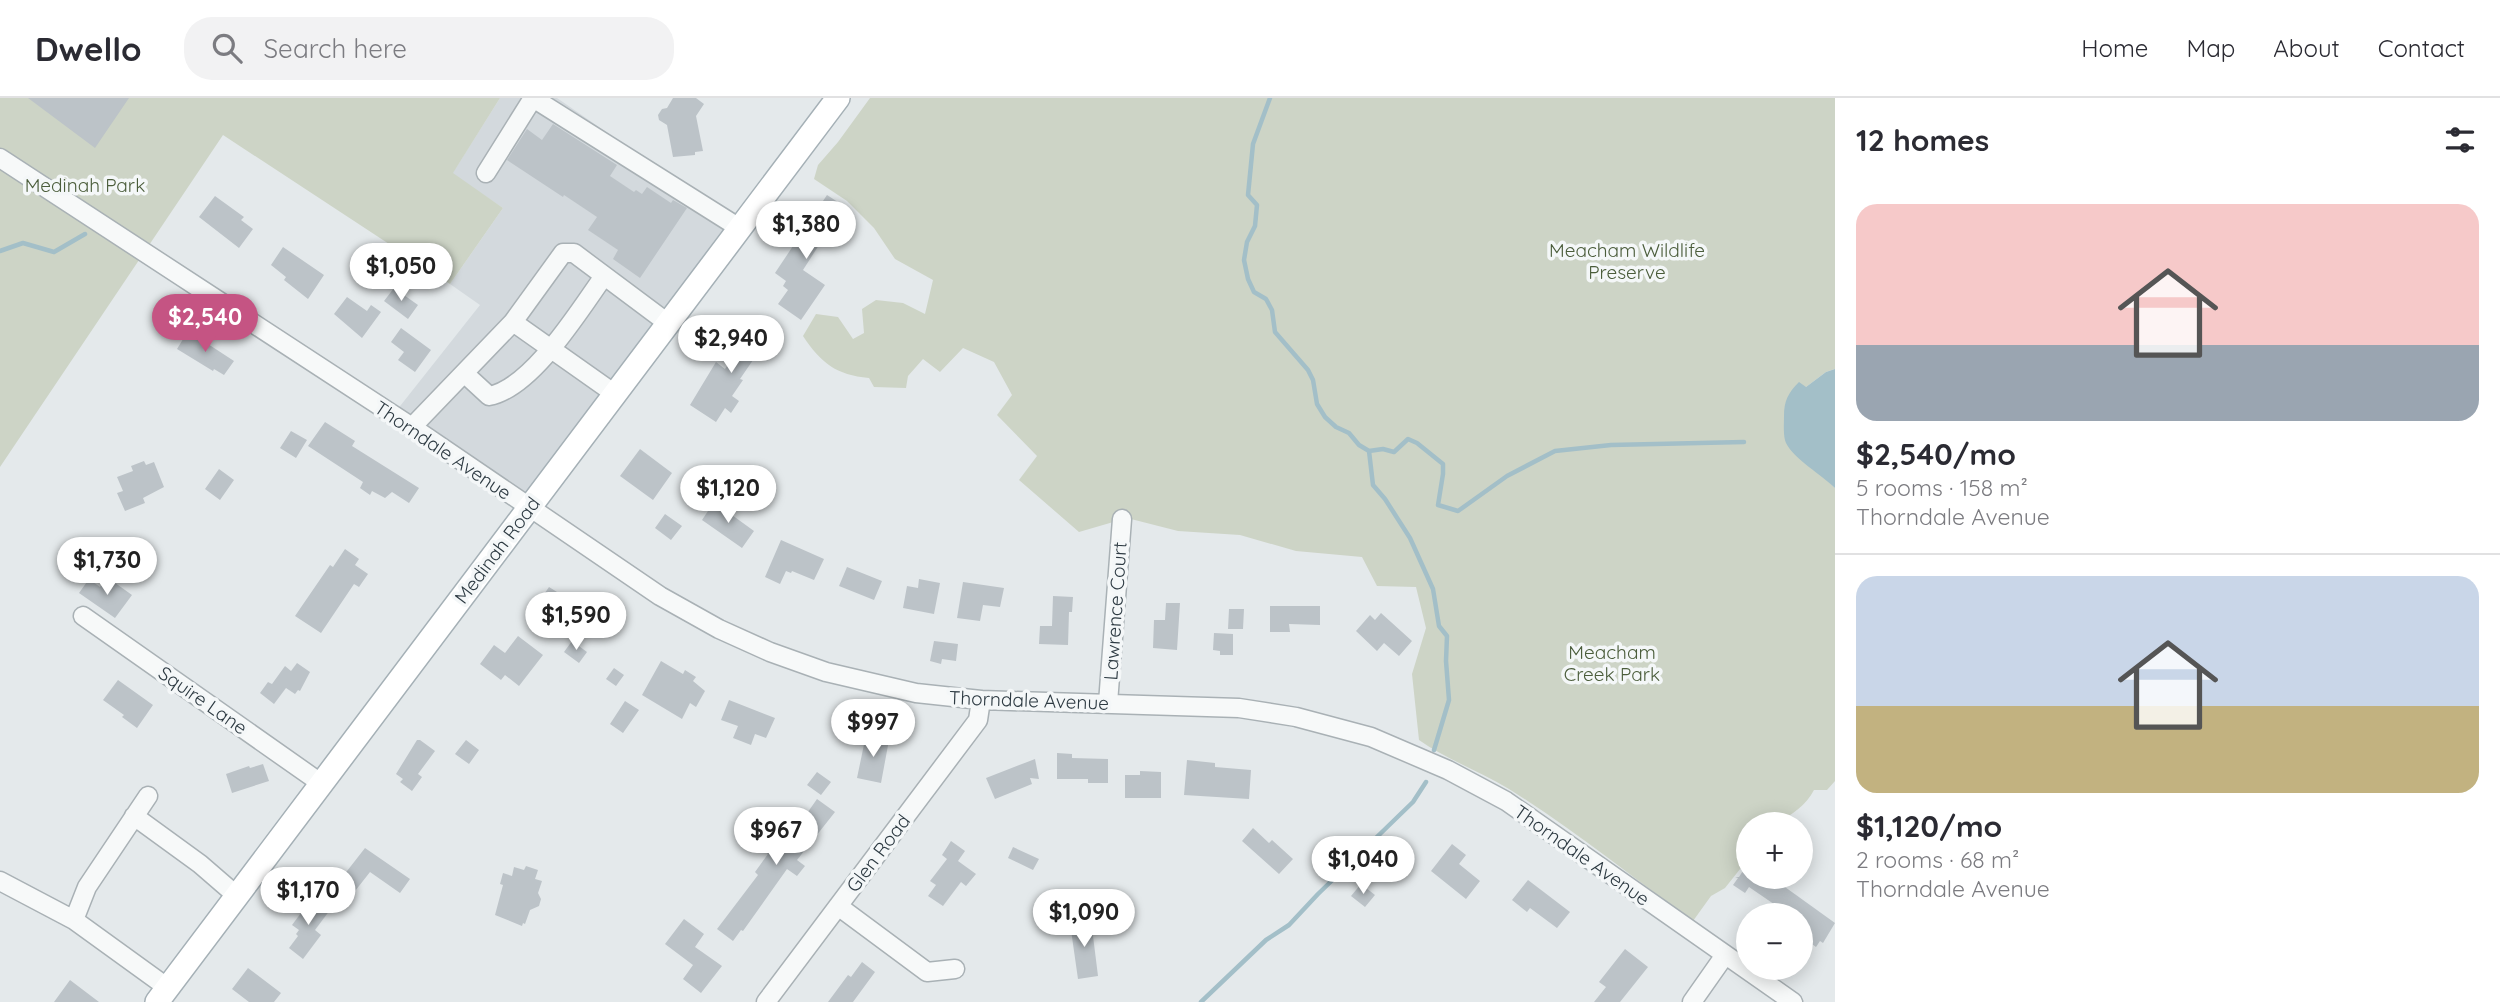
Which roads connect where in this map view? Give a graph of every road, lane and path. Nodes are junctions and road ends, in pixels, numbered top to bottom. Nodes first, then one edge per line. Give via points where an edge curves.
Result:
1 (838, 98) edge
2 (0, 158) edge
3 (486, 173) dead end
4 (741, 229) junction
5 (604, 276) junction
6 (513, 322) junction
7 (669, 324) junction
8 (552, 349) junction
9 (464, 373) junction
10 (615, 394) junction
11 (412, 427) junction
12 (528, 508) junction
13 (1122, 519) dead end
14 (83, 616) dead end
15 (981, 700) junction
16 (1108, 703) junction
17 (323, 784) junction
18 (148, 796) dead end
19 (134, 816) junction
20 (0, 881) edge
21 (237, 896) junction
22 (838, 906) junction
23 (74, 920) junction
24 (1725, 954) junction
25 (955, 969) dead end
26 (165, 997) edge
27 (766, 1002) edge
28 (1692, 1002) edge
29 (1793, 1002) edge

1 - 4 main road, Medinah Road
2 - 11 street, Thorndale Avenue
3 - 4 street via 533,98
4 - 7 main road, Medinah Road
5 - 6 street via 574,253 564,253
5 - 7 street
5 - 8 street
6 - 8 street
6 - 9 street
7 - 10 main road, Medinah Road
8 - 9 street via 503,393 489,396
8 - 10 street
9 - 11 street
10 - 12 main road, Medinah Road
11 - 12 street, Thorndale Avenue
12 - 15 street, Thorndale Avenue via 660,596 770,652 886,687
12 - 17 main road, Medinah Road
13 - 16 street, Lawrence Court
14 - 17 street, Squire Lane
15 - 16 street, Thorndale Avenue
15 - 22 street, Glen Road via 978,720
16 - 24 street, Thorndale Avenue via 1214,706 1296,717 1413,753 1506,801
17 - 21 main road, Medinah Road
18 - 19 street
19 - 21 street
19 - 23 street via 87,887
20 - 23 street
21 - 26 main road, Medinah Road
22 - 25 street via 927,972
22 - 27 street, Glen Road
23 - 26 street
24 - 28 street
24 - 29 street, Thorndale Avenue

